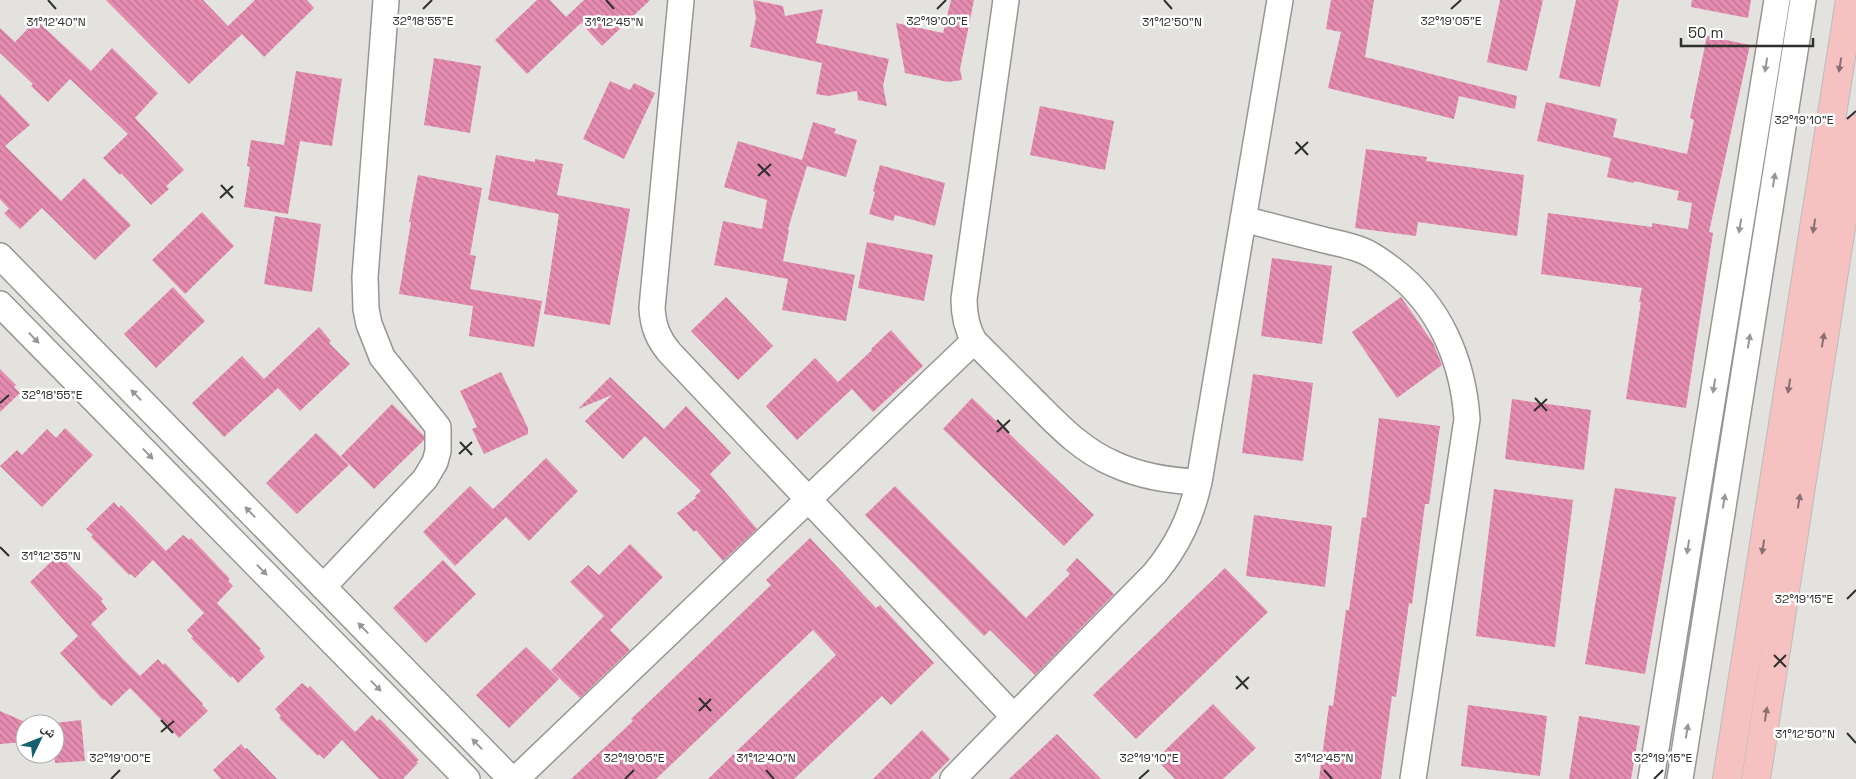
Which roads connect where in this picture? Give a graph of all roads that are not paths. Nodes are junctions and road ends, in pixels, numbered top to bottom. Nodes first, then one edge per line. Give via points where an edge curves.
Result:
1 (386, 0) edge
2 (681, 0) edge
3 (1006, 0) edge
4 (1280, 0) edge
5 (1777, 0) edge
6 (1803, 0) edge
7 (1850, 0) edge
8 (1772, 29) junction
9 (1797, 35) junction
10 (1856, 129) edge
11 (1243, 219) junction
12 (0, 256) edge
13 (0, 304) edge
14 (974, 341) junction
15 (1199, 482) junction
16 (808, 499) junction
17 (323, 587) junction
18 (1014, 717) junction
19 (467, 779) edge
20 (511, 779) edge
21 (516, 779) edge
22 (953, 779) edge
23 (1413, 779) edge
24 (1651, 779) edge
25 (1680, 779) edge
26 (1727, 779) edge
27 (1756, 779) edge

1 - 17 street via 365,276 366,309 374,341 382,357 438,427 438,451 425,479
2 - 16 street via 652,308 655,330 670,353
3 - 14 street via 964,299 966,323
4 - 11 street
5 - 8 street
6 - 9 street
7 -> 26 main road
8 - 9 street
8 -> 24 street
25 -> 9 street
27 -> 10 main road
11 - 15 street
11 - 23 street via 1362,250 1382,262 1406,281 1431,310 1458,364 1467,419
17 -> 12 street
13 -> 19 street
14 - 15 street via 1065,432 1097,456 1156,477
14 - 16 street
15 - 18 street via 1187,523 1168,558
16 - 18 street
16 - 21 street
20 -> 17 street
18 - 22 street

